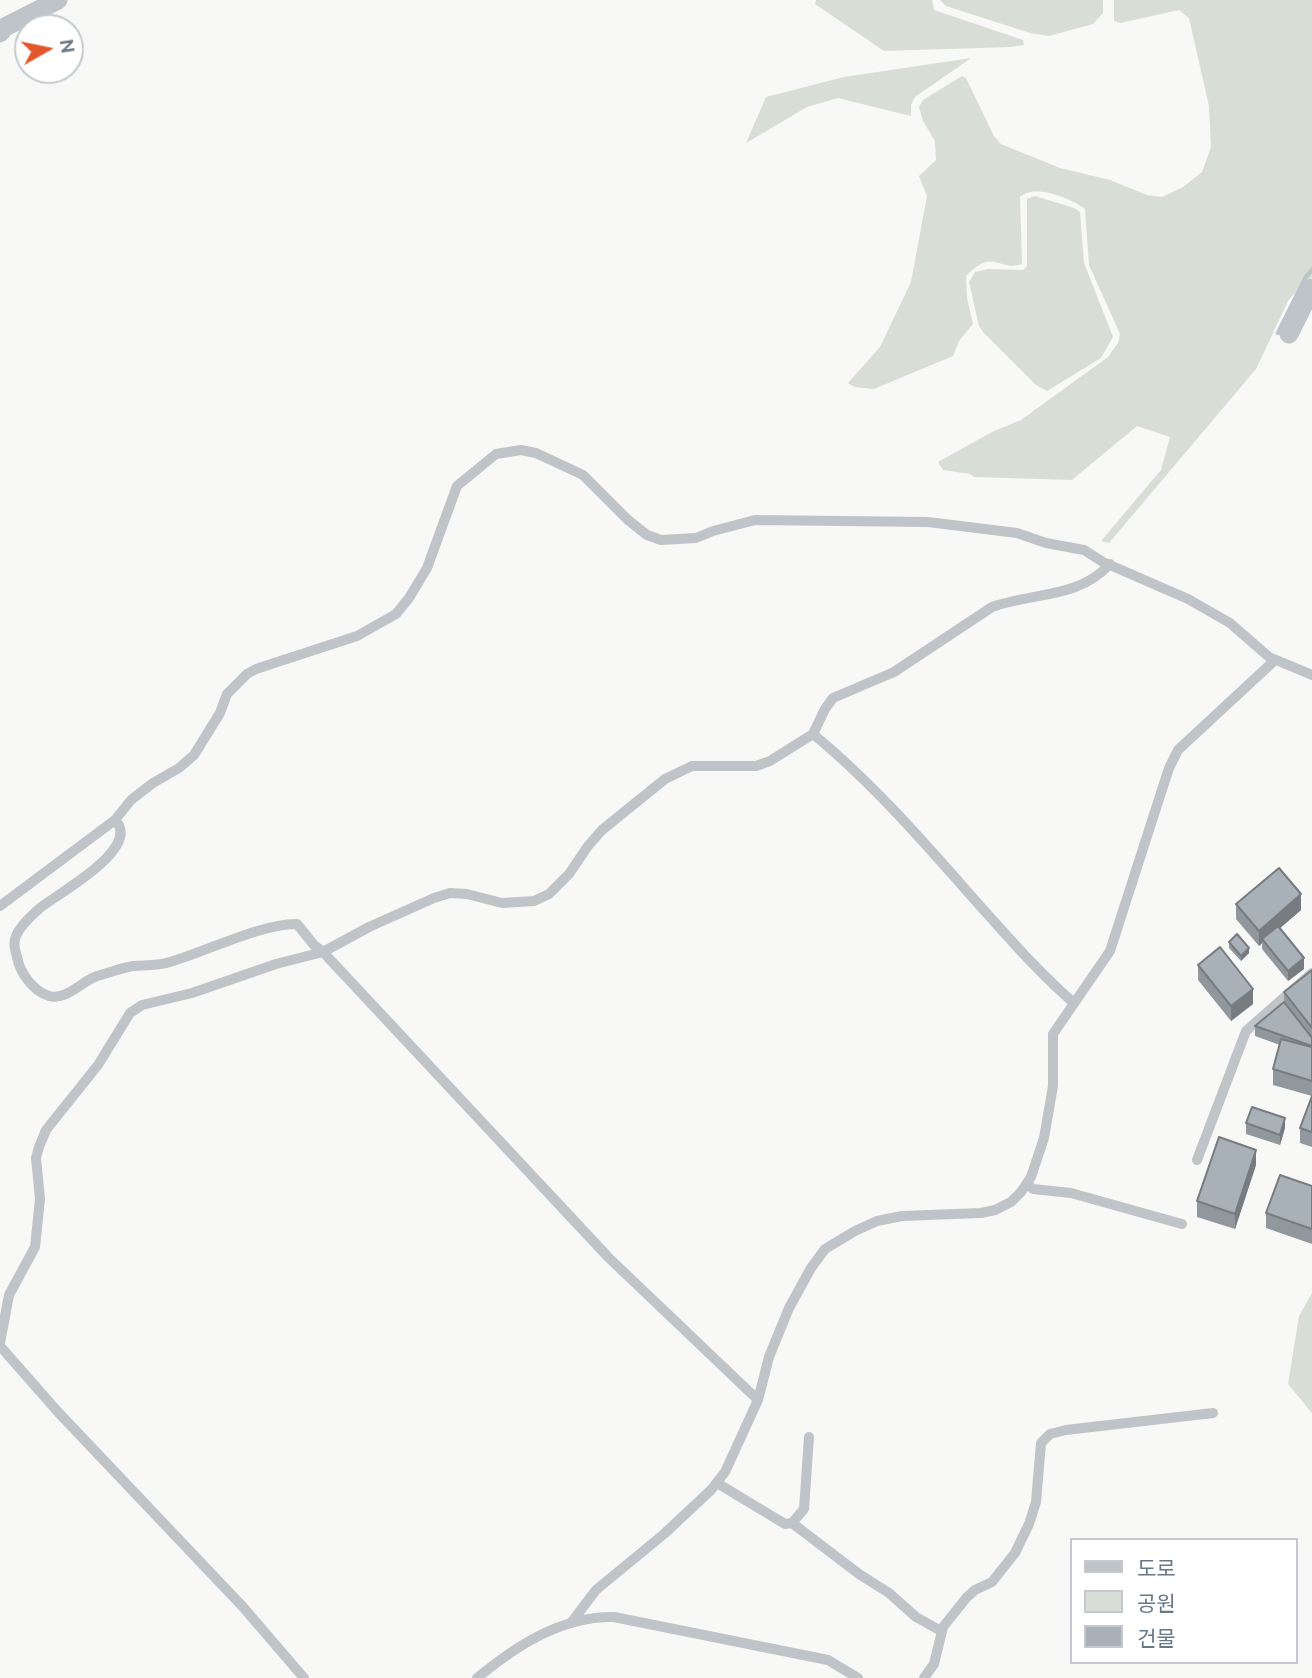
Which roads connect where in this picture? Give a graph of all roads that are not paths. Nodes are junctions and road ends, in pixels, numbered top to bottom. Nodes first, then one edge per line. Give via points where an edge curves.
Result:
1 (58, 0) edge
2 (0, 33) edge
3 (1312, 288) edge
4 (1289, 334) dead end
5 (1110, 564) junction
6 (1275, 660) junction
7 (1312, 675) edge
8 (813, 734) junction
9 (115, 820) junction
10 (0, 906) edge
11 (323, 952) junction
12 (1312, 972) edge
13 (1074, 1003) junction
14 (1197, 1160) dead end
15 (1027, 1184) junction
16 (1182, 1224) dead end
17 (0, 1345) edge
18 (758, 1400) junction
19 (1213, 1413) dead end
20 (808, 1437) dead end
21 (717, 1483) junction
22 (792, 1523) junction
23 (571, 1623) junction
24 (941, 1631) junction
25 (304, 1678) edge
26 (477, 1678) edge
27 (858, 1678) edge
28 (924, 1678) edge

1 - 2 street
3 - 4 street
5 - 6 lane via 1230,623
5 - 8 lane via 1079,588 1009,601 976,616 894,672 834,698
5 - 9 lane via 1084,550 1017,533 928,522 755,520 696,538 661,540 628,520 568,466 536,453 496,454 457,486 427,568 396,614 356,636 247,674 227,694 194,755 131,800
6 - 7 lane
6 - 13 lane via 1178,750 1110,951
8 - 11 lane via 756,766 692,766 665,779 602,830 569,874 549,894 534,901 502,903 467,894 442,895
8 - 13 lane via 847,762 1047,981
9 - 10 lane
9 - 11 lane via 120,838 102,863 40,908 15,937 25,978 50,997 93,978 170,962 289,924 297,924
11 - 17 lane via 142,1005 130,1013 98,1065 46,1130 39,1147 35,1247 9,1295
11 - 18 lane via 609,1258
12 - 14 lane via 1246,1031
13 - 15 lane via 1053,1034 1053,1086 1044,1138
15 - 16 lane via 1032,1189 1071,1194
15 - 18 lane via 1011,1202 995,1210 877,1221 825,1249 789,1308
17 - 25 lane
18 - 21 lane
19 - 24 lane via 1050,1434 1041,1443 1036,1502 1015,1553 992,1582 967,1597
20 - 22 lane via 804,1509
21 - 22 lane via 785,1524
21 - 23 lane via 596,1590
22 - 24 lane
23 - 26 lane via 520,1645
23 - 27 lane via 593,1616 614,1617 828,1660
24 - 28 lane via 934,1664

